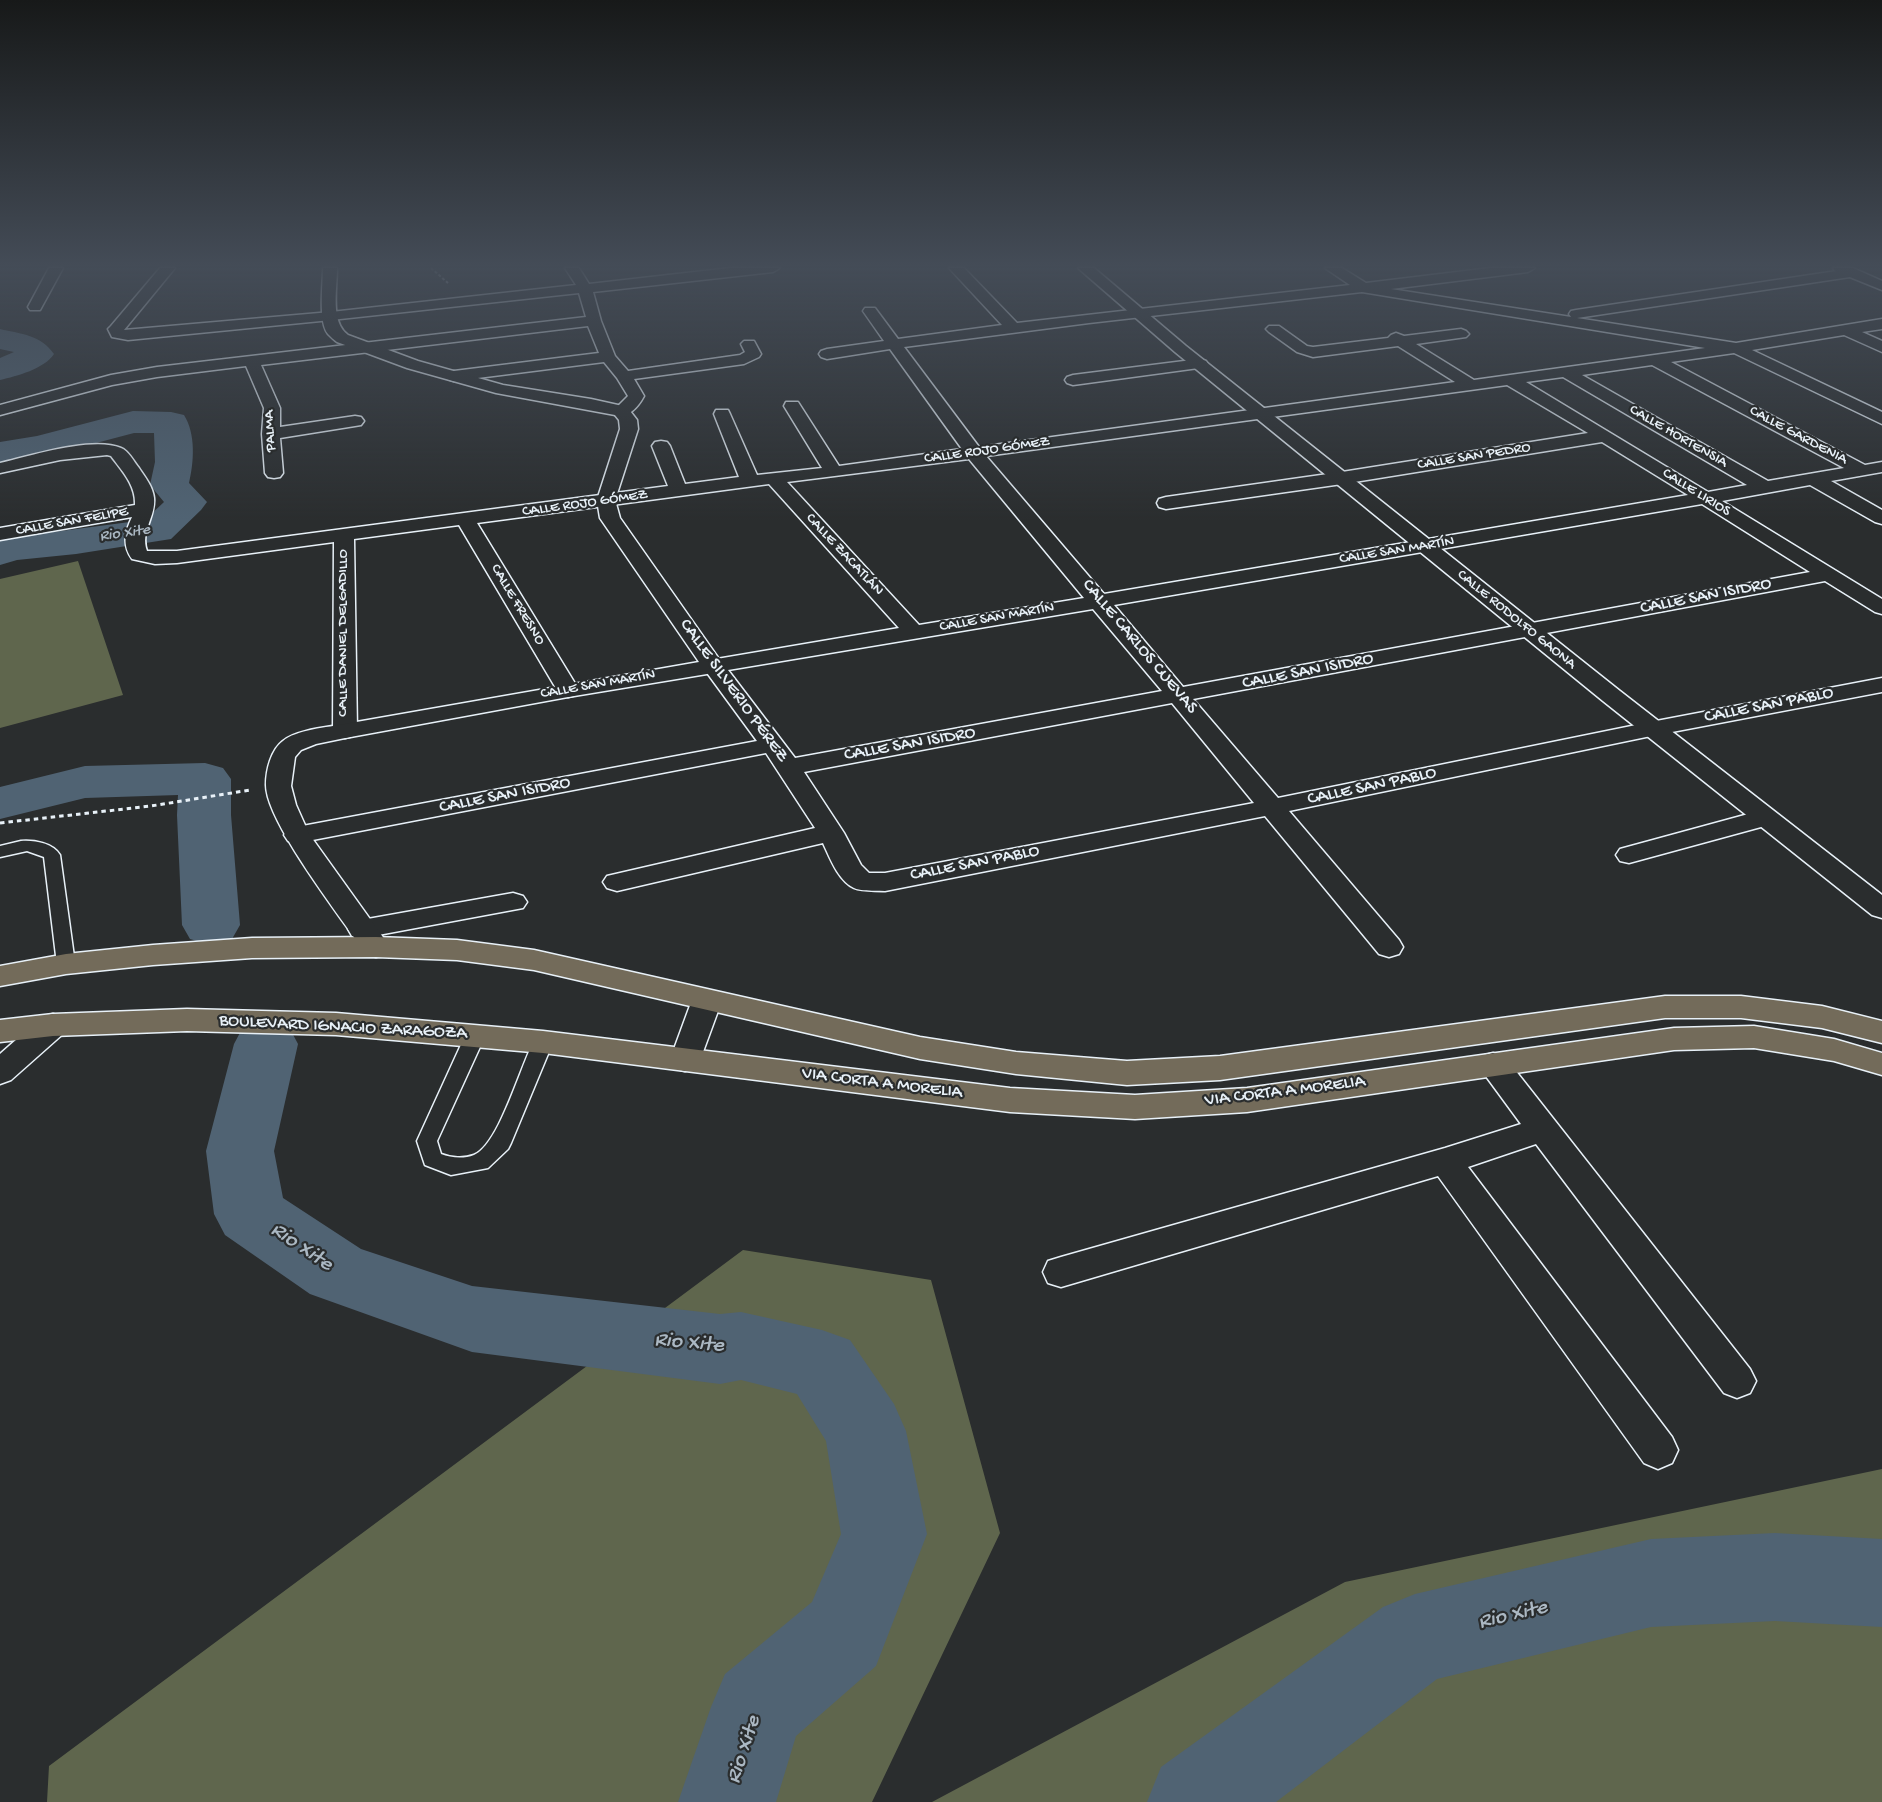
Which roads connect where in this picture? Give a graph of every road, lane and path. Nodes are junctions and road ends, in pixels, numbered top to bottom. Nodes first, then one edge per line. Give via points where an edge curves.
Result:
1 (330, 352) edge
2 (375, 352) edge
3 (606, 352) edge
4 (752, 352) edge
5 (840, 352) edge
6 (900, 352) edge
7 (1185, 352) edge
8 (1419, 352) edge
9 (1705, 352) edge
10 (1744, 352) edge
11 (827, 354) dead end
12 (608, 357) junction
13 (1654, 359) junction
14 (252, 362) junction
15 (1200, 364) junction
16 (1566, 372) junction
17 (454, 376) junction
18 (624, 376) junction
19 (1073, 380) dead end
20 (1509, 380) junction
21 (1471, 385) junction
22 (792, 406) dead end
23 (0, 410) edge
24 (621, 411) junction
25 (722, 414) dead end
26 (1263, 414) junction
27 (1882, 419) edge
28 (355, 421) dead end
29 (271, 434) junction
30 (1605, 436) junction
31 (661, 446) dead end
32 (974, 452) junction
33 (1882, 467) edge
34 (0, 468) edge
35 (1862, 471) junction
36 (834, 472) junction
37 (274, 473) dead end
38 (1342, 478) junction
39 (774, 479) junction
40 (1813, 479) junction
41 (750, 481) junction
42 (1764, 488) junction
43 (679, 491) junction
44 (1704, 498) junction
45 (606, 500) junction
46 (1166, 503) dead end
47 (140, 515) junction
48 (1882, 518) edge
49 (466, 520) junction
50 (0, 534) edge
51 (344, 535) junction
52 (1426, 547) junction
53 (1828, 574) junction
54 (1099, 600) junction
55 (1882, 608) edge
56 (1529, 630) junction
57 (914, 632) junction
58 (713, 666) junction
59 (1882, 684) edge
60 (568, 690) junction
61 (1180, 696) junction
62 (1651, 728) junction
63 (345, 731) junction
64 (772, 745) junction
65 (789, 767) junction
66 (252, 790) dead end
67 (1272, 807) junction
68 (1763, 818) junction
69 (0, 823) edge
70 (831, 833) junction
71 (297, 835) junction
72 (0, 852) edge
73 (1629, 854) dead end
74 (862, 881) joint
75 (617, 882) dead end
76 (513, 902) dead end
77 (1882, 909) edge
78 (369, 938) junction
79 (1389, 947) dead end
80 (66, 964) junction
81 (0, 976) edge
82 (707, 1000) junction
83 (53, 1025) junction
84 (0, 1031) edge
85 (1882, 1032) edge
86 (475, 1036) junction
87 (543, 1042) junction
88 (684, 1060) junction
89 (1494, 1064) junction
90 (1882, 1064) edge
91 (0, 1072) edge
92 (1543, 1129) junction
93 (1445, 1161) junction
94 (1060, 1272) dead end
95 (1736, 1381) dead end
96 (1658, 1450) dead end

1 - 14 street
2 - 17 street
3 - 12 street
4 - 18 street via 744,359
5 - 11 street
6 - 32 street, CALLE CARLOS CUEVAS
7 - 15 street, CALLE RODOLFO GAONA
8 - 21 street
9 - 13 street, CALLE ROJO GÓMEZ
10 - 27 street
12 - 17 street
12 - 18 street
13 - 16 street, CALLE ROJO GÓMEZ
13 - 35 street, CALLE GARDENIA
14 - 23 street via 134,376
14 - 29 street, PALMA via 272,408
15 - 19 street
15 - 26 street, CALLE RODOLFO GAONA
16 - 20 street, CALLE ROJO GÓMEZ
16 - 42 street, CALLE HORTENSIA
17 - 24 street via 501,389
18 - 24 street via 636,396
20 - 21 street, CALLE ROJO GÓMEZ
20 - 30 street, CALLE LIRIOS
21 - 26 street, CALLE ROJO GÓMEZ
22 - 36 street
24 - 45 street via 628,420 629,429
25 - 41 street
26 - 32 street, CALLE ROJO GÓMEZ
26 - 38 street, CALLE RODOLFO GAONA
28 - 29 street
29 - 37 street, PALMA
30 - 38 street, CALLE SAN PEDRO
30 - 44 street, CALLE LIRIOS
31 - 43 street
32 - 36 street, CALLE ROJO GÓMEZ
32 - 54 street, CALLE CARLOS CUEVAS
33 - 35 street, CALLE SAN MARTÍN
34 - 47 street, CALLE ROJO GÓMEZ via 91,450 112,449 138,482 145,500
35 - 40 street, CALLE SAN MARTÍN
36 - 39 street, CALLE ROJO GÓMEZ
38 - 46 street, CALLE SAN PEDRO
38 - 52 street, CALLE RODOLFO GAONA
39 - 41 street, CALLE ROJO GÓMEZ
39 - 57 street, CALLE ZACATLÁN
40 - 42 street, CALLE SAN MARTÍN
40 - 48 street
41 - 43 street, CALLE ROJO GÓMEZ
42 - 44 street, CALLE SAN MARTÍN
43 - 45 street, CALLE ROJO GÓMEZ
44 - 52 street, CALLE SAN MARTÍN
44 - 53 street, CALLE LIRIOS
45 - 49 street, CALLE ROJO GÓMEZ
45 - 58 street, CALLE SILVERIO PÉREZ via 610,518
47 - 50 street, CALLE SAN FELIPE
47 - 51 street, CALLE ROJO GÓMEZ via 134,545 139,555 155,558
49 - 51 street, CALLE ROJO GÓMEZ
49 - 60 street, CALLE FRESNO
51 - 63 street, CALLE DANIEL DELGADILLO
52 - 54 street, CALLE SAN MARTÍN
52 - 56 street, CALLE RODOLFO GAONA
53 - 55 street, CALLE LIRIOS
53 - 56 street, CALLE SAN ISIDRO
54 - 57 street, CALLE SAN MARTÍN
54 - 61 street, CALLE CARLOS CUEVAS
56 - 61 street, CALLE SAN ISIDRO
56 - 62 street, CALLE RODOLFO GAONA
57 - 58 street, CALLE SAN MARTÍN
58 - 60 street, CALLE SAN MARTÍN
58 - 64 street, CALLE SILVERIO PÉREZ
59 - 62 street, CALLE SAN PABLO
60 - 63 street, CALLE SAN MARTÍN
61 - 65 street, CALLE SAN ISIDRO
61 - 67 street, CALLE CARLOS CUEVAS
62 - 67 street, CALLE SAN PABLO
62 - 68 street, CALLE RODOLFO GAONA
63 - 71 street, CALLE SAN MARTÍN via 292,745 283,757 278,786
64 - 65 street, CALLE SILVERIO PÉREZ
64 - 71 street, CALLE SAN ISIDRO
65 - 70 street, CALLE SILVERIO PÉREZ
66 - 69 path
67 - 74 street, CALLE SAN PABLO via 885,882
67 - 79 street, CALLE CARLOS CUEVAS
68 - 73 street
68 - 77 street, CALLE RODOLFO GAONA
70 - 74 street, CALLE SILVERIO PÉREZ via 850,870
70 - 75 street
71 - 78 street
72 - 80 lane via 14,847 39,846 52,855
76 - 78 street
78 - 80 main road
78 - 82 main road via 534,960
80 - 81 main road
82 - 85 main road, VIA CORTA A MORELIA via 920,1048 1016,1063 1127,1073 1220,1068 1665,1007 1741,1007 1822,1017
82 - 88 street
83 - 84 main road, BOULEVARD IGNACIO ZARAGOZA
83 - 86 main road, BOULEVARD IGNACIO ZARAGOZA via 187,1020 336,1024
83 - 91 street
86 - 87 main road, BOULEVARD IGNACIO ZARAGOZA
86 - 87 lane via 427,1141 432,1159 451,1167 482,1162 501,1144
87 - 88 main road, BOULEVARD IGNACIO ZARAGOZA
88 - 89 main road, VIA CORTA A MORELIA via 1010,1100 1134,1107 1247,1100
89 - 90 main road, VIA CORTA A MORELIA via 1674,1039 1754,1036 1834,1050
89 - 92 street
92 - 93 street
92 - 95 street
93 - 94 street
93 - 96 street

